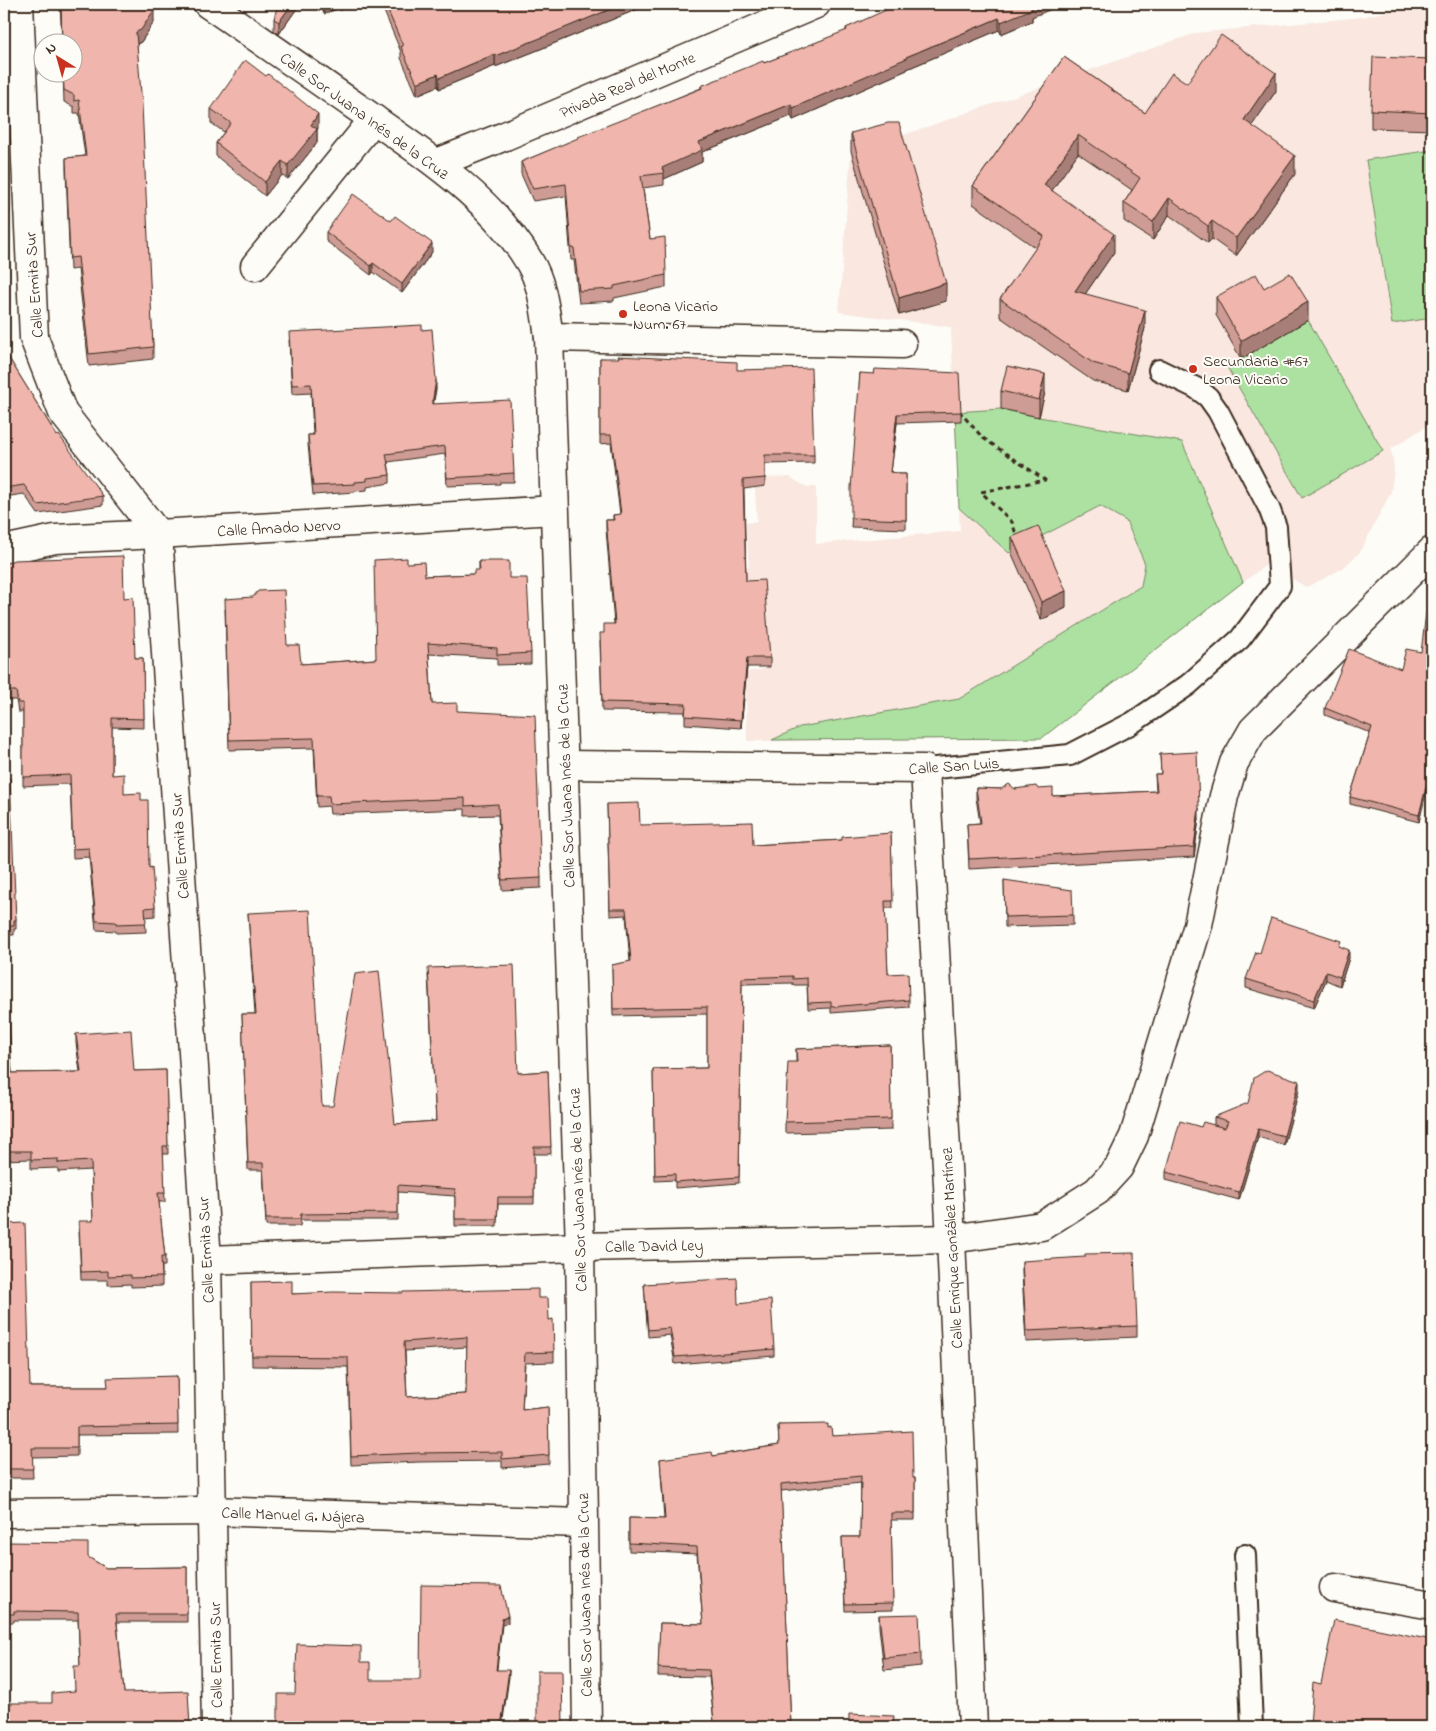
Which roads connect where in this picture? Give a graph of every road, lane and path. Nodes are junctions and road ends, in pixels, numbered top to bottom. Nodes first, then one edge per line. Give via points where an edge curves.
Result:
1 (19, 4) edge
2 (208, 4) edge
3 (816, 4) edge
4 (374, 119) junction
5 (437, 163) junction
6 (16, 195) edge
7 (255, 266) dead end
8 (549, 337) junction
9 (902, 344) dead end
10 (1159, 370) dead end
11 (958, 410) edge
12 (554, 510) junction
13 (158, 534) junction
14 (1016, 534) edge
15 (4, 550) edge
16 (1432, 551) edge
17 (564, 765) junction
18 (925, 769) junction
19 (951, 1240) junction
20 (580, 1246) junction
21 (207, 1260) junction
22 (212, 1511) junction
23 (4, 1513) edge
24 (583, 1523) junction
25 (1245, 1555) dead end
26 (1334, 1588) dead end
27 (1432, 1605) edge
28 (216, 1727) edge
29 (587, 1727) edge
30 (973, 1727) edge
31 (1252, 1727) edge

1 - 6 street, Calle Ermita Sur
2 - 4 street, Calle Sor Juana Inés de la Cruz
3 - 5 street, Privada Real del Monte
4 - 5 street, Calle Sor Juana Inés de la Cruz
4 - 7 street
5 - 8 street, Calle Sor Juana Inés de la Cruz via 514,238 530,262 541,286
6 - 13 street, Calle Ermita Sur via 34,338 63,413
8 - 9 street
8 - 12 street, Calle Sor Juana Inés de la Cruz
10 - 18 lane, Calle San Luis via 1196,388 1218,411 1276,527 1280,586 1240,639 1188,685 1132,723 1070,755
11 - 14 path via 983,438 1045,480 981,492 1012,522
12 - 13 street, Calle Amado Nervo
12 - 17 street, Calle Sor Juana Inés de la Cruz
13 - 15 street, Calle Amado Nervo via 55,538
13 - 21 street, Calle Ermita Sur
16 - 19 street, Calle David Ley via 1253,730 1234,763 1224,796 1198,925 1145,1103 1119,1167 1097,1191 1042,1226
17 - 18 street, Calle San Luis
17 - 20 street, Calle Sor Juana Inés de la Cruz
18 - 19 street, Calle Enrique González Martínez
19 - 20 street, Calle David Ley
19 - 30 street, Calle Enrique González Martínez
20 - 21 street, Calle David Ley
20 - 24 street, Calle Sor Juana Inés de la Cruz
21 - 22 street, Calle Ermita Sur
22 - 23 street, Calle Manuel G. Nájera
22 - 24 street, Calle Manuel G. Nájera
22 - 28 street, Calle Ermita Sur
24 - 29 street, Calle Sor Juana Inés de la Cruz
25 - 31 lane
26 - 27 street

